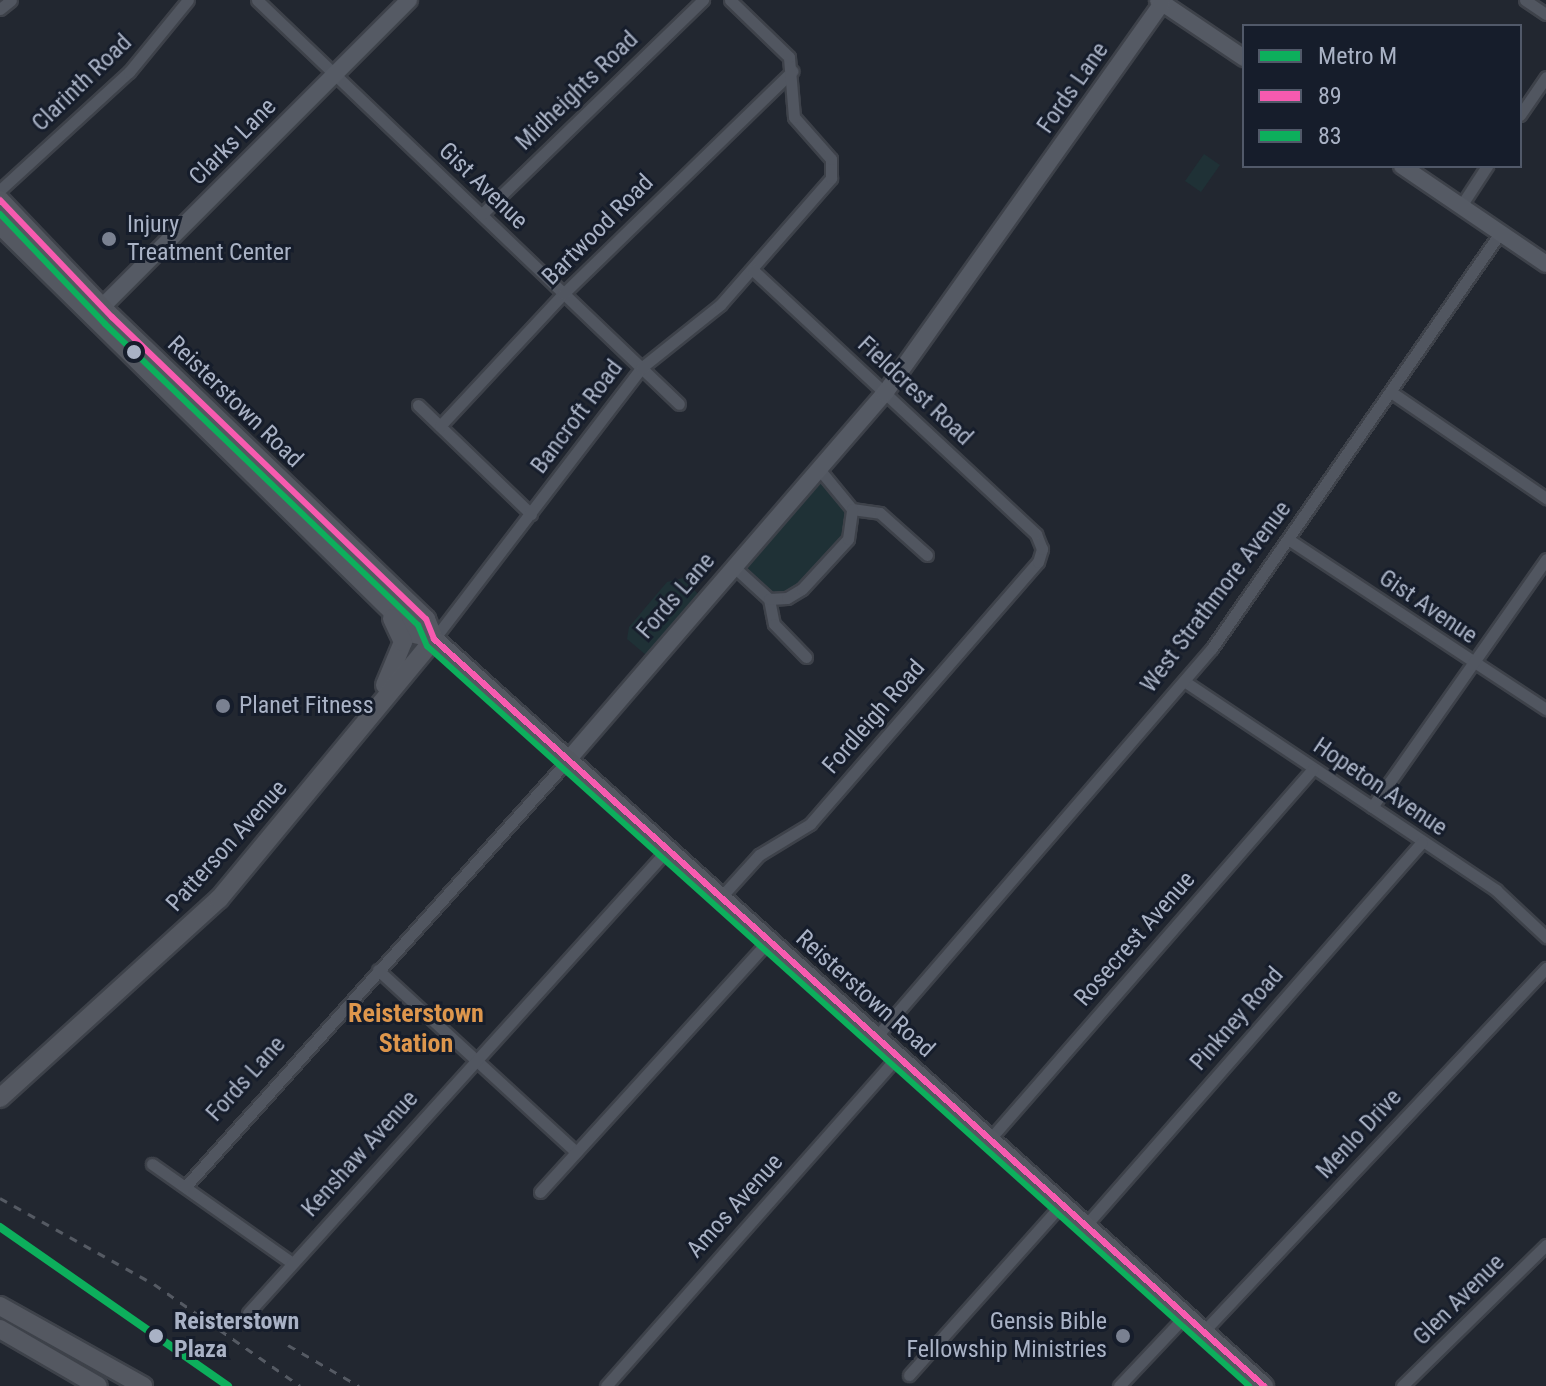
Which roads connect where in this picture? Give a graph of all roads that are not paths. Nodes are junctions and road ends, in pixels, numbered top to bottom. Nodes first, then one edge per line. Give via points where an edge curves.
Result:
1 (11, 0) edge
2 (188, 0) edge
3 (257, 0) edge
4 (409, 0) edge
5 (703, 0) edge
6 (730, 0) edge
7 (1525, 0) edge
8 (1160, 1) edge
9 (0, 9) edge
10 (1546, 14) edge
11 (1242, 57) edge
12 (792, 71) junction
13 (333, 75) junction
14 (1546, 77) edge
15 (1522, 112) edge
16 (1405, 168) edge
17 (1486, 168) edge
18 (0, 190) edge
19 (0, 200) edge
20 (1461, 206) junction
21 (482, 214) junction
22 (0, 225) edge
23 (1500, 233) junction
24 (1546, 264) edge
25 (753, 270) junction
26 (563, 294) junction
27 (97, 313) junction
28 (641, 368) junction
29 (1391, 392) junction
30 (885, 393) junction
31 (679, 404) dead end
32 (418, 405) dead end
33 (201, 425) junction
34 (440, 426) junction
35 (251, 452) junction
36 (819, 469) junction
37 (1546, 498) edge
38 (852, 509) junction
39 (531, 514) junction
40 (1288, 539) junction
41 (1042, 549) joint
42 (927, 555) dead end
43 (338, 557) junction
44 (1546, 559) edge
45 (733, 566) junction
46 (769, 599) junction
47 (434, 639) junction
48 (806, 657) dead end
49 (1473, 664) junction
50 (1184, 681) junction
51 (375, 706) junction
52 (1546, 709) edge
53 (568, 760) junction
54 (1313, 769) junction
55 (1372, 807) junction
56 (1422, 842) junction
57 (668, 849) junction
58 (721, 897) junction
59 (1546, 937) edge
60 (769, 940) junction
61 (1546, 968) edge
62 (378, 970) junction
63 (876, 1037) junction
64 (898, 1056) junction
65 (475, 1059) junction
66 (0, 1098) edge
67 (990, 1139) junction
68 (576, 1152) junction
69 (152, 1164) dead end
70 (185, 1187) junction
71 (540, 1192) dead end
72 (1062, 1204) junction
73 (1086, 1225) junction
74 (1546, 1245) edge
75 (291, 1262) junction
76 (0, 1306) edge
77 (248, 1313) dead end
78 (1186, 1315) junction
79 (0, 1329) edge
80 (1204, 1331) junction
81 (909, 1375) dead end
82 (1404, 1384) edge
83 (98, 1386) edge
84 (143, 1386) edge
85 (606, 1386) edge
86 (1119, 1386) edge
87 (1264, 1386) edge

1 - 9 street
2 - 18 street, Clarinth Road via 129,72
3 - 13 street, Gist Avenue
4 - 13 street, Clarks Lane
5 - 21 street, Midheights Road
6 - 12 street via 785,52
7 - 10 street
8 - 11 street
8 - 30 street, Fords Lane
12 - 25 street, Bancroft Road via 794,117 833,165 827,185
12 - 26 street, Bartwood Road
13 - 21 street, Gist Avenue
13 - 27 street, Clarks Lane
14 - 15 street
16 - 20 street
17 - 20 street
19 - 27 main road, Reisterstown Road
20 - 23 street
21 - 26 street, Gist Avenue
22 - 27 main road, Reisterstown Road
23 - 24 street
23 - 29 street, West Strathmore Avenue
25 - 28 street, Bancroft Road via 720,305
25 - 30 street, Fieldcrest Road
26 - 28 street, Gist Avenue
26 - 34 street, Bartwood Road
27 - 33 main road, Reisterstown Road
27 - 35 main road, Reisterstown Road
28 - 31 street, Gist Avenue
28 - 39 street, Bancroft Road
29 - 37 street
29 - 40 street, West Strathmore Avenue
30 - 36 street, Fords Lane
30 - 41 street, Fieldcrest Road via 1036,534
32 - 34 street
33 - 35 main road via 242,454
33 - 43 main road, Reisterstown Road
34 - 39 street
35 - 47 main road, Reisterstown Road via 426,619
36 - 38 street
36 - 45 street, Fords Lane
38 - 42 street via 880,513
38 - 46 street via 852,529 839,549 796,595
39 - 47 street, Bancroft Road
40 - 49 street, Gist Avenue
40 - 50 street, West Strathmore Avenue
41 - 58 street, Fordleigh Road via 1038,562 810,824 759,855
43 - 47 main road, Reisterstown Road via 415,634
43 - 51 main road via 396,622 403,637
44 - 49 street
45 - 46 street
45 - 53 street, Fords Lane
46 - 48 street via 774,624
47 - 51 main road, Patterson Avenue
47 - 53 main road, Reisterstown Road
49 - 52 street, Gist Avenue
49 - 55 street
50 - 54 street, Hopeton Avenue
50 - 63 street, West Strathmore Avenue
51 - 66 main road, Patterson Avenue via 219,899
53 - 57 main road, Reisterstown Road
53 - 62 street, Fords Lane
54 - 55 street, Hopeton Avenue
54 - 67 street, Rosecrest Avenue
55 - 56 street, Hopeton Avenue
56 - 59 street, Hopeton Avenue via 1496,890
56 - 73 street, Pinkney Road
57 - 58 main road, Reisterstown Road
57 - 65 street, Kenshaw Avenue
58 - 60 main road, Reisterstown Road
60 - 63 main road, Reisterstown Road
60 - 68 street
61 - 80 street, Menlo Drive
62 - 65 street
62 - 70 street, Fords Lane
63 - 64 main road, Reisterstown Road
64 - 67 main road, Reisterstown Road
64 - 85 street, Amos Avenue
65 - 68 street
65 - 75 street, Kenshaw Avenue
67 - 72 main road, Reisterstown Road
68 - 71 street
69 - 70 street
70 - 75 street
72 - 73 main road, Reisterstown Road
72 - 81 street
73 - 78 main road, Reisterstown Road
74 - 82 street, Glen Avenue
75 - 77 street, Kenshaw Avenue
76 - 84 main road
78 - 80 main road, Reisterstown Road
78 - 86 street
79 - 83 main road
80 - 87 main road, Reisterstown Road

